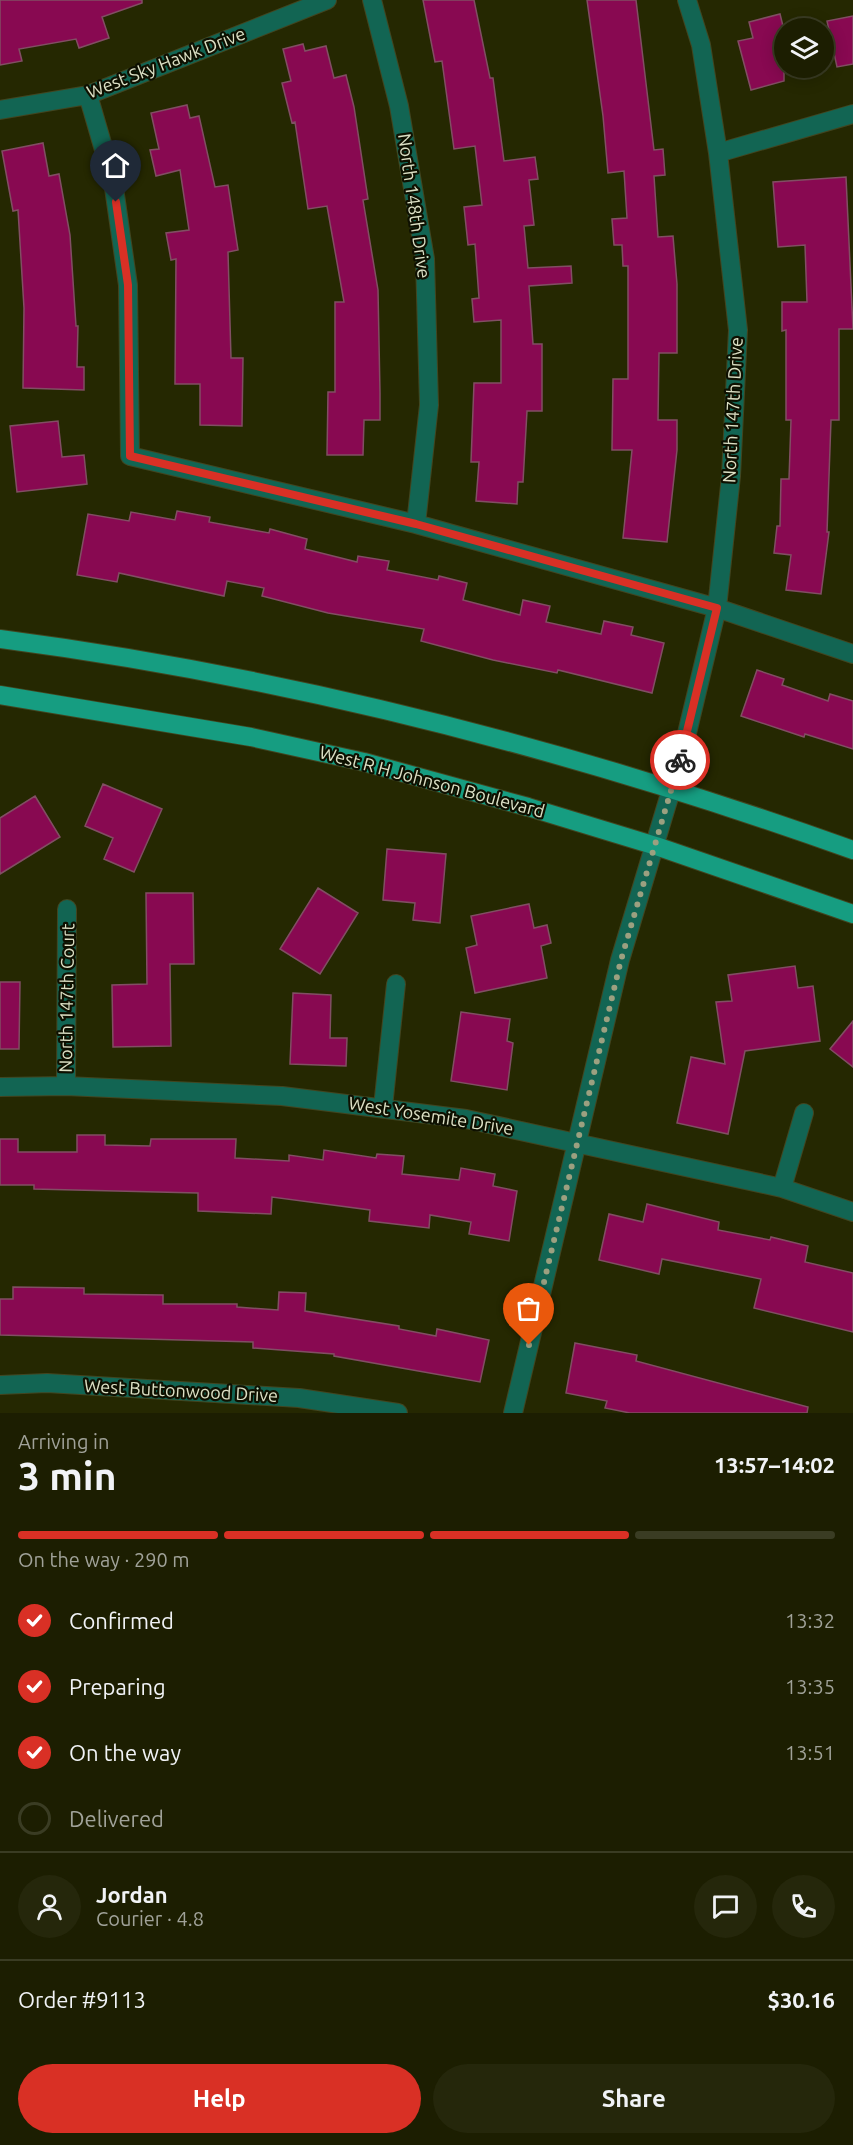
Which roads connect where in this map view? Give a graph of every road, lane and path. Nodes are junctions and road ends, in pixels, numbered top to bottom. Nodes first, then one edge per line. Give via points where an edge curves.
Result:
1 (327, 0) edge
2 (372, 0) edge
3 (687, 0) edge
4 (88, 95) junction
5 (0, 110) edge
6 (853, 114) edge
7 (718, 153) junction
8 (416, 524) junction
9 (717, 608) junction
10 (0, 639) edge
11 (853, 654) edge
12 (0, 695) edge
13 (672, 790) junction
14 (656, 846) junction
15 (853, 850) edge
16 (67, 909) dead end
17 (853, 914) edge
18 (396, 984) dead end
19 (66, 1086) junction
20 (0, 1087) edge
21 (383, 1107) junction
22 (804, 1113) dead end
23 (577, 1141) junction
24 (782, 1188) junction
25 (853, 1212) edge
26 (0, 1385) edge
27 (398, 1413) edge
28 (513, 1413) edge

1 - 4 street, West Sky Hawk Drive
2 - 8 street, North 148th Drive via 399,106 426,259 429,405
3 - 7 street, North 147th Drive via 701,45
4 - 5 street, West Sky Hawk Drive
4 - 8 street via 114,181 128,285 130,456
6 - 7 street
7 - 9 street, North 147th Drive via 738,330 731,476
8 - 9 street
9 - 11 street
9 - 13 street, North 147th Drive
10 - 13 main road via 144,659 332,697
12 - 14 main road, West R H Johnson Boulevard via 251,737 364,762
13 - 14 street, North 147th Drive
13 - 15 main road
14 - 17 main road, West R H Johnson Boulevard
14 - 23 street, North 147th Drive via 621,960
16 - 19 street, North 147th Court
18 - 21 street
19 - 20 street, West Yosemite Drive
19 - 21 street, West Yosemite Drive via 282,1096
21 - 23 street, West Yosemite Drive
22 - 24 street
23 - 24 street, West Yosemite Drive
23 - 28 street, North 147th Drive
24 - 25 street, West Yosemite Drive
26 - 27 street, West Buttonwood Drive via 47,1383 299,1398

